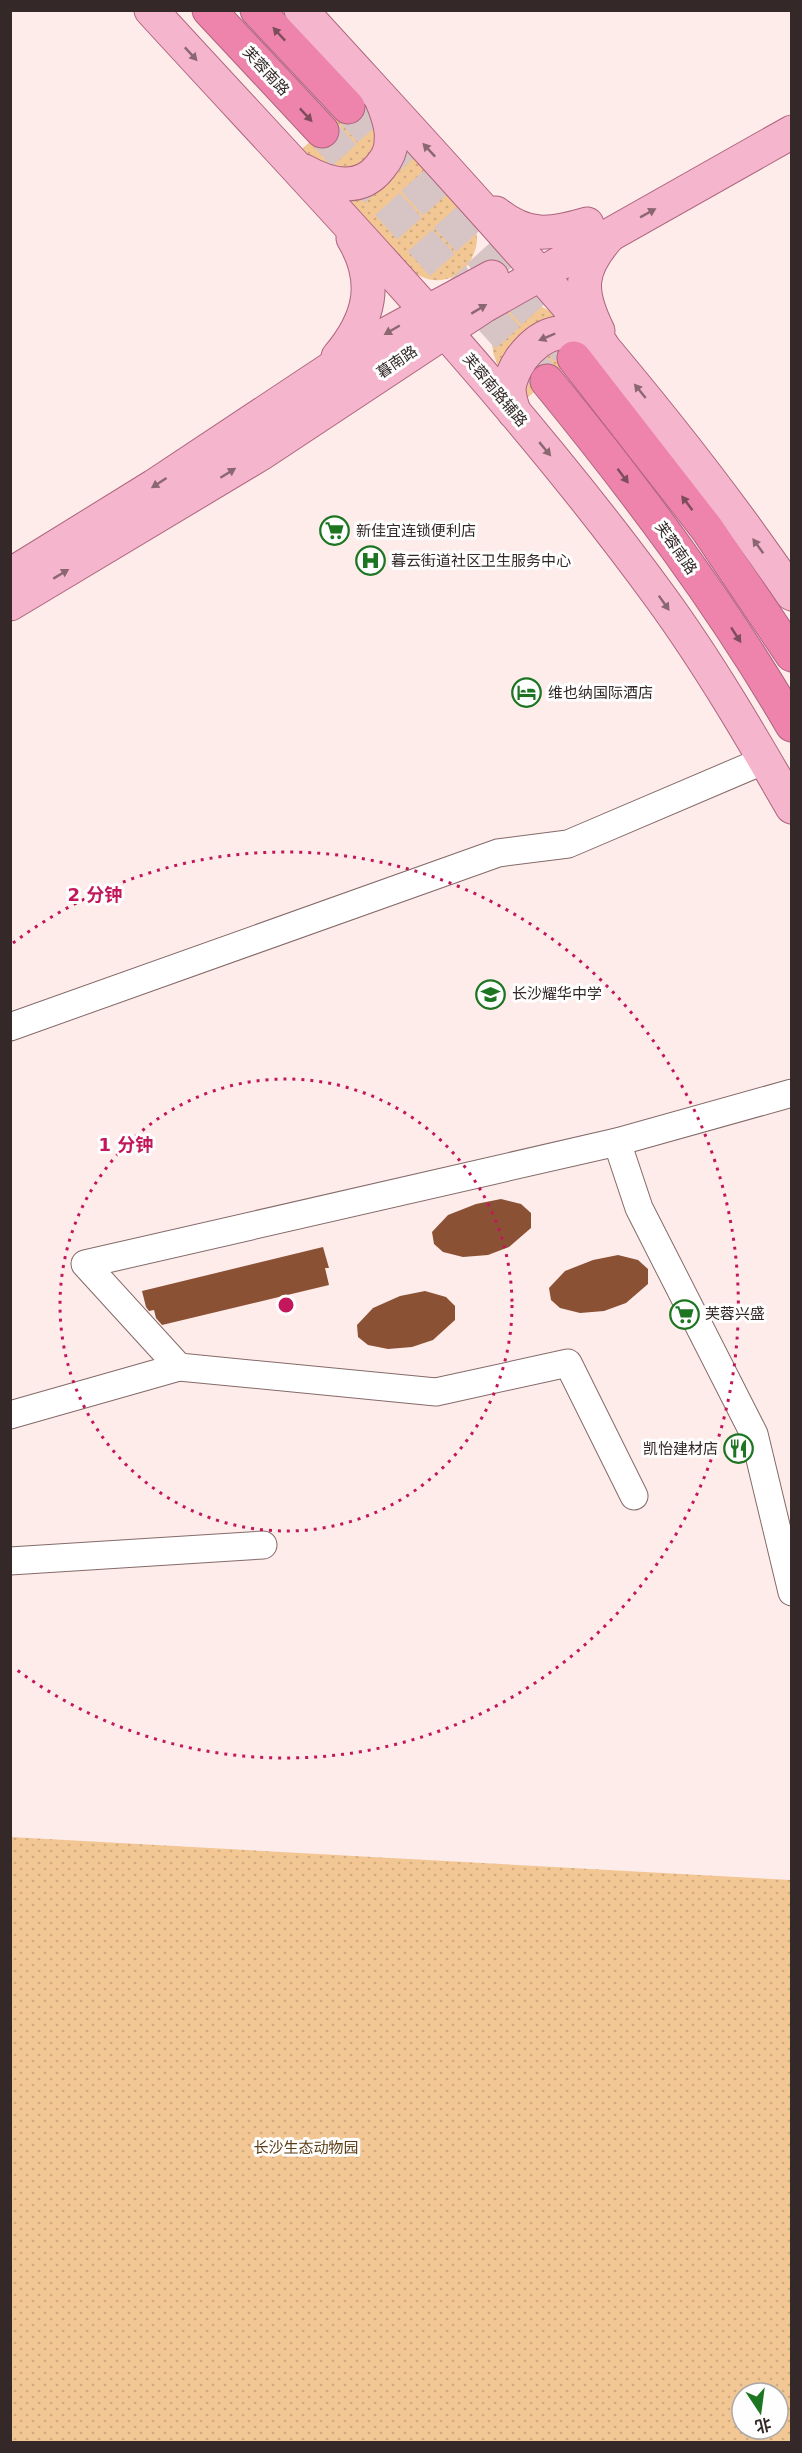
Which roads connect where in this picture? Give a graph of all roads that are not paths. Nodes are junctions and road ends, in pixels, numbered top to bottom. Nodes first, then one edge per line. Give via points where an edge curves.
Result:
1 (151, 10) edge
2 (209, 10) edge
3 (257, 10) edge
4 (301, 10) edge
5 (381, 98) junction
6 (348, 107) tunnel mouth
7 (792, 107) edge
8 (321, 131) tunnel mouth
9 (792, 132) edge
10 (297, 168) junction
11 (462, 185) junction
12 (332, 206) junction
13 (598, 229) junction
14 (534, 266) junction
15 (436, 321) junction
16 (596, 354) junction
17 (315, 380) junction
18 (547, 381) tunnel mouth
19 (350, 393) junction
20 (511, 409) junction
21 (10, 575) edge
22 (792, 594) edge
23 (10, 604) edge
24 (792, 656) edge
25 (792, 725) edge
26 (765, 760) junction
27 (792, 807) edge
28 (10, 1026) edge
29 (792, 1093) edge
30 (617, 1142) junction
31 (178, 1367) junction
32 (10, 1415) edge
33 (634, 1496) dead end
34 (263, 1545) dead end
35 (10, 1561) edge
36 (792, 1592) edge

1 -> 10 main road, 芙蓉南路辅路
2 -> 8 highway, 芙蓉南路
6 -> 3 highway
4 - 5 main road
5 - 10 main road via 392,139 376,173 341,186
11 -> 5 main road
7 - 13 main road, 暮南路
13 -> 9 main road, 暮南路
10 - 12 main road, 芙蓉南路辅路
11 - 13 main road via 504,219 526,230 548,233
11 - 14 main road
12 - 15 main road, 芙蓉南路辅路
12 - 17 main road via 363,257 368,298 366,313 350,343
13 - 14 main road, 暮南路
13 - 16 main road via 584,296 597,330
14 - 15 main road, 暮南路
14 - 16 main road
15 -> 17 main road, 暮南路 via 368,344
15 - 19 main road, 暮南路
15 - 20 main road, 芙蓉南路辅路
16 -> 20 main road via 581,334 564,332 543,338 518,363 510,381
22 -> 16 main road via 707,478
24 -> 16 highway
17 -> 21 main road, 暮南路 via 135,499
18 -> 25 highway, 芙蓉南路 via 661,525
19 - 20 main road via 411,366 436,362 476,378
23 -> 19 main road, 暮南路 via 262,453
20 -> 26 main road, 芙蓉南路辅路 via 584,496 662,600
26 - 27 main road, 芙蓉南路辅路
26 - 28 street via 568,844 498,853
29 - 30 street
30 - 31 street via 85,1264
30 - 36 street via 639,1208 754,1434
31 - 32 street
31 - 33 street via 436,1392 567,1363
34 - 35 street

